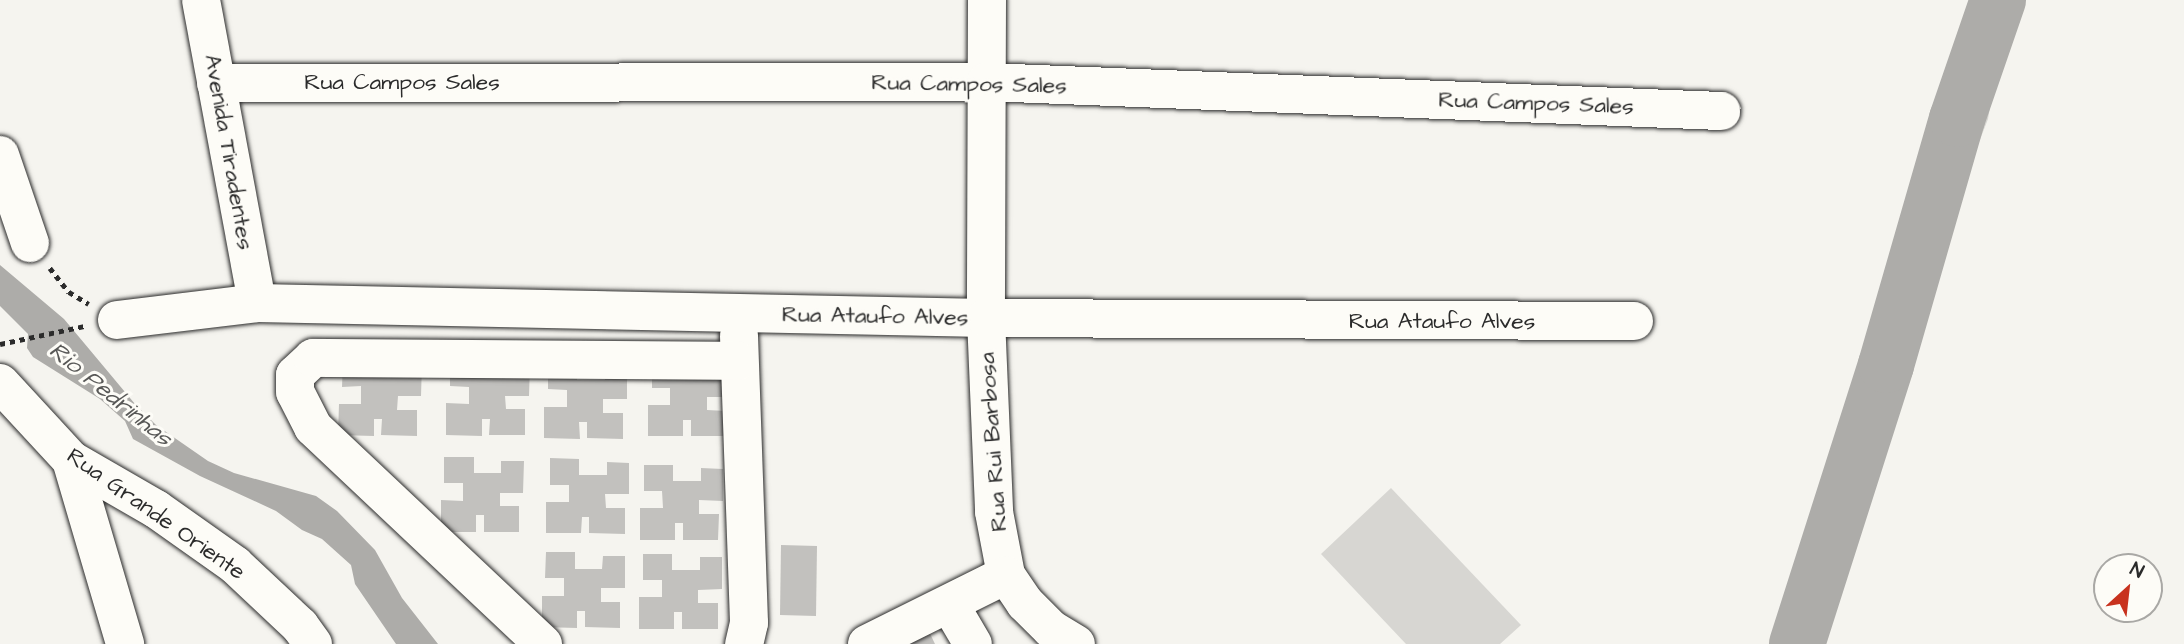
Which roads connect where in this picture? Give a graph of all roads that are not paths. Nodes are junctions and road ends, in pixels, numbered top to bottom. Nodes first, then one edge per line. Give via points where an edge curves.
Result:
1 (201, 0) edge
2 (986, 0) edge
3 (986, 82) junction
4 (216, 83) junction
5 (1721, 111) dead end
6 (0, 155) edge
7 (30, 243) road end
8 (257, 303) junction
9 (740, 313) junction
10 (986, 318) junction
11 (1634, 321) dead end
12 (103, 323) road end
13 (738, 361) junction
14 (0, 383) edge
15 (71, 460) junction
16 (1006, 575) junction
17 (950, 605) junction
18 (125, 644) edge
19 (313, 644) edge
20 (544, 644) edge
21 (744, 644) edge
22 (867, 644) edge
23 (973, 644) edge
24 (1076, 644) edge

1 - 4 street, Avenida Tiradentes
2 - 3 street, Rua Rui Barbosa
3 - 4 street, Rua Campos Sales
3 - 5 street, Rua Campos Sales
3 - 10 street, Rua Rui Barbosa
4 - 8 street, Avenida Tiradentes
6 - 7 street
8 - 9 street, Rua Ataufo Alves
8 - 12 street, Rua Ataufo Alves
9 - 10 street, Rua Ataufo Alves
9 - 13 street
10 - 11 street, Rua Ataufo Alves
10 - 16 street, Rua Rui Barbosa via 994,512
13 - 20 street via 313,358 295,375 295,392 313,427
13 - 21 street via 749,623
14 - 15 street, Rua Grande Oriente
15 - 18 street
15 - 19 street, Rua Grande Oriente via 156,509 235,565
16 - 17 street
16 - 24 street, Rua Rui Barbosa via 1042,621
17 - 22 street
17 - 23 street

